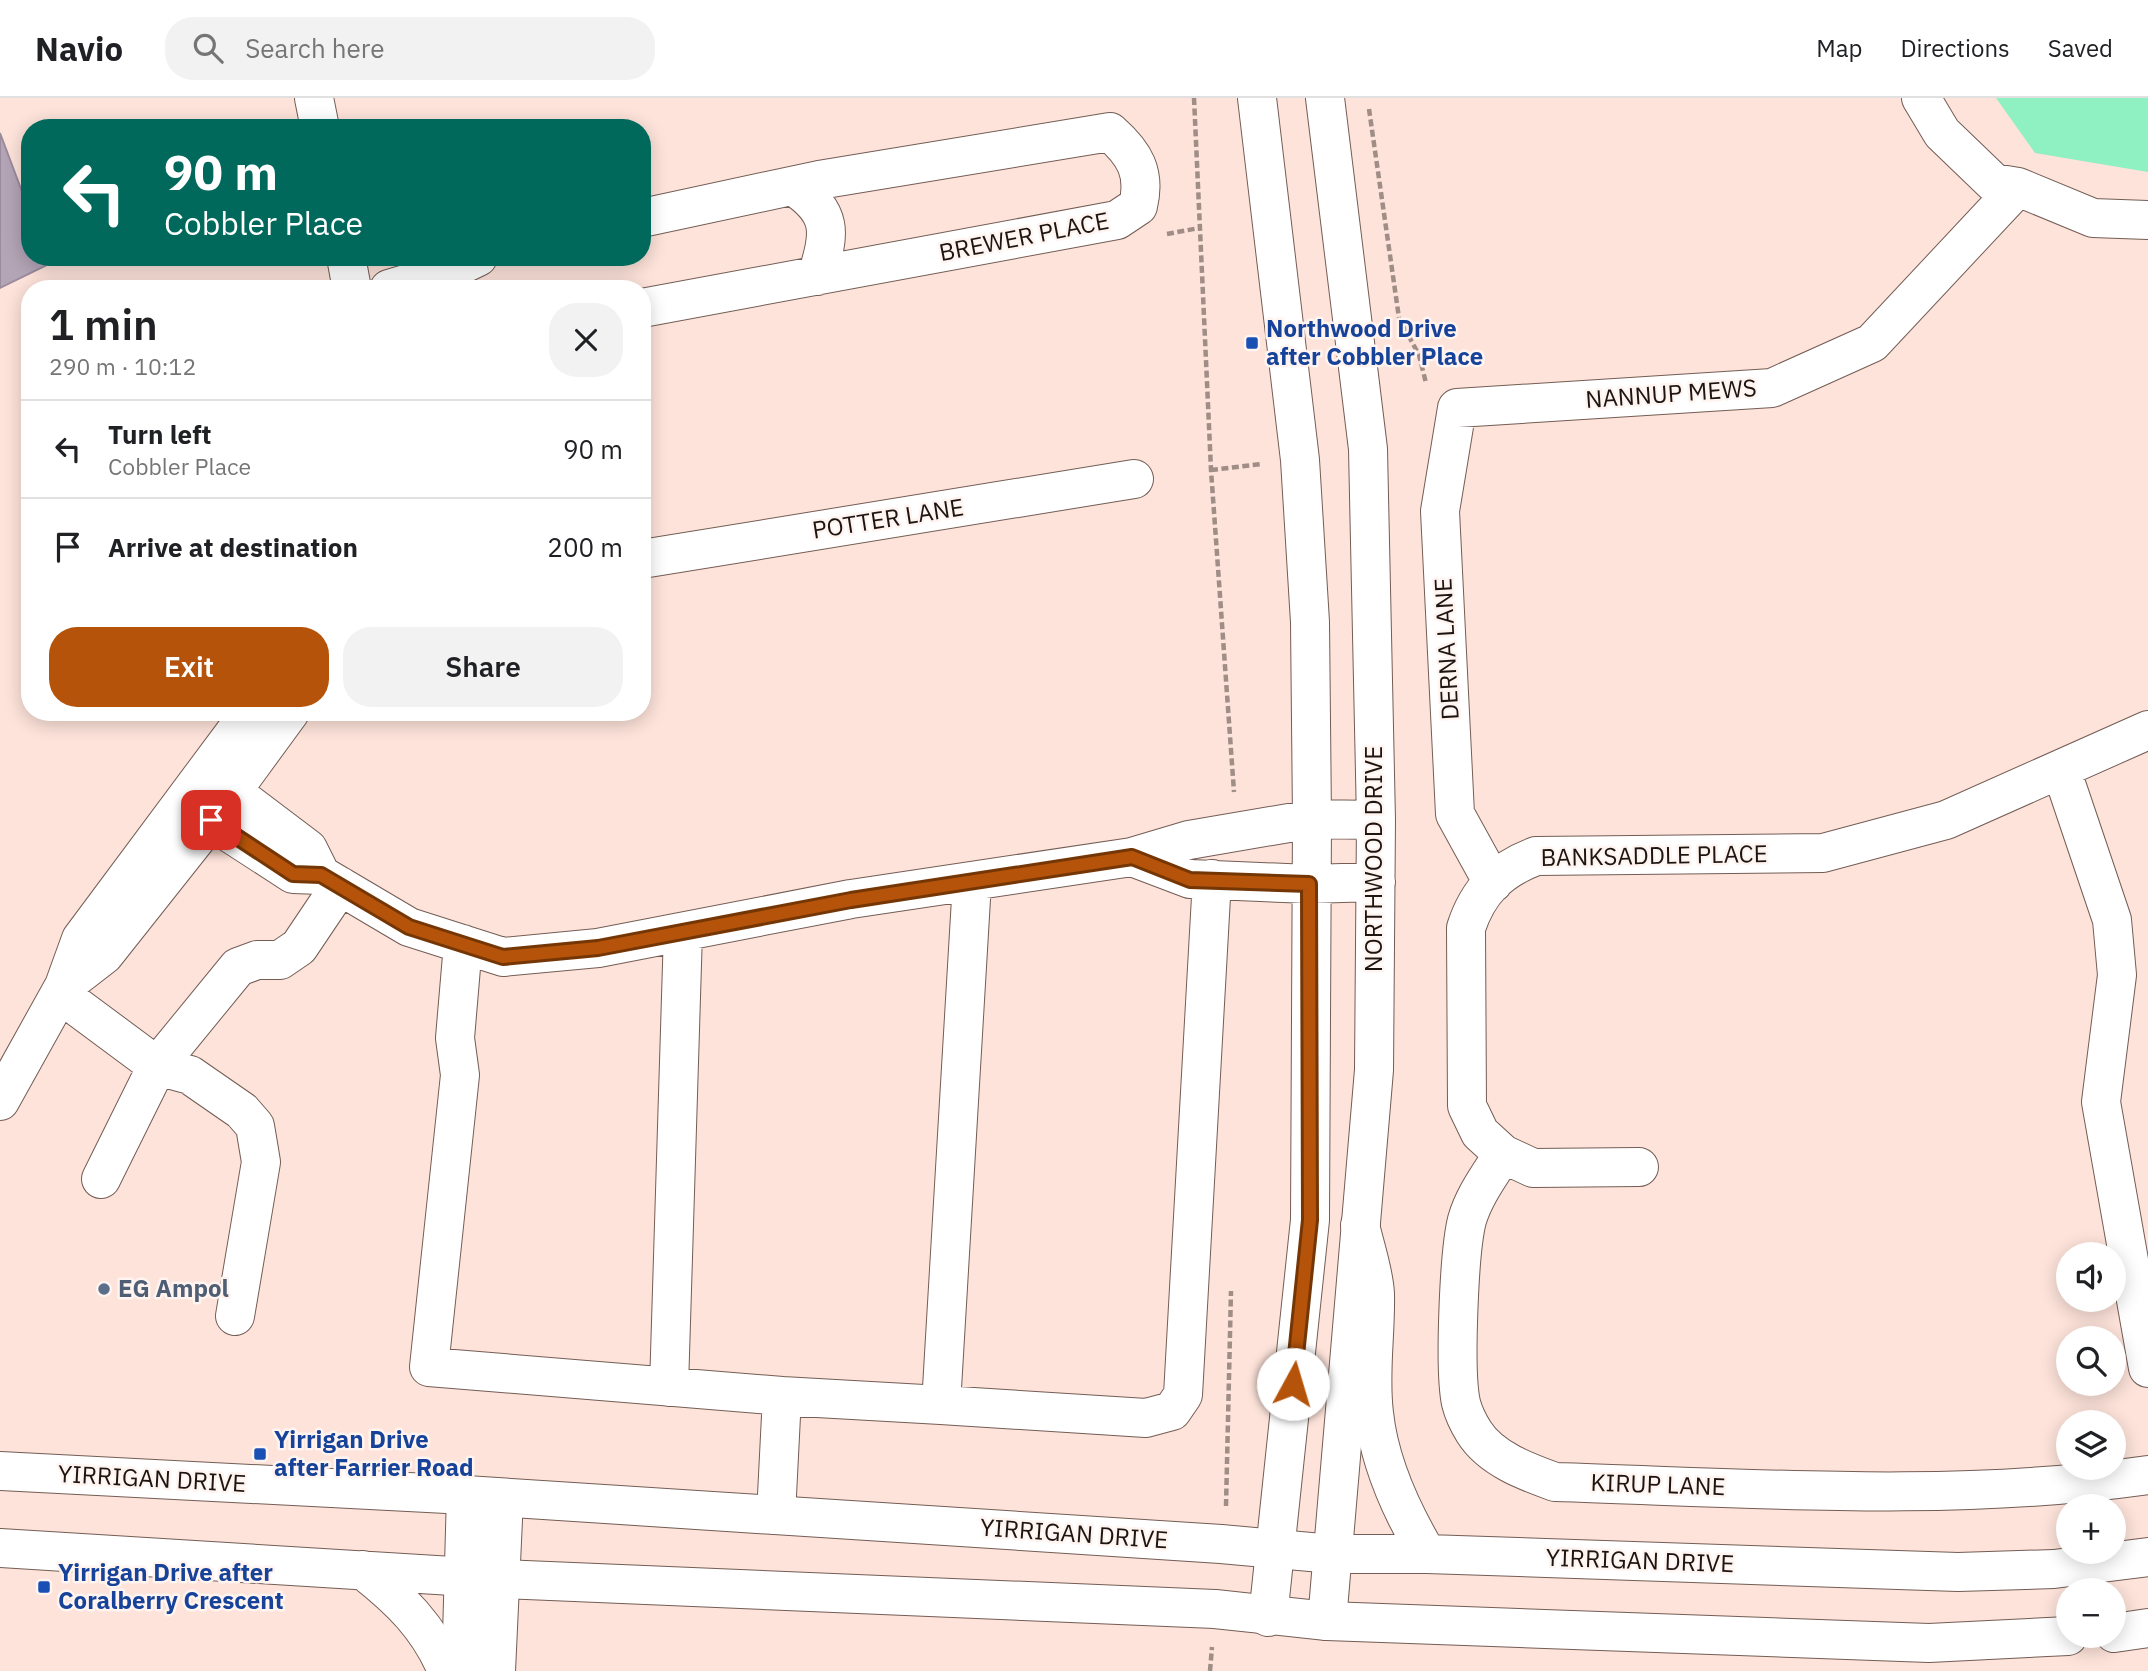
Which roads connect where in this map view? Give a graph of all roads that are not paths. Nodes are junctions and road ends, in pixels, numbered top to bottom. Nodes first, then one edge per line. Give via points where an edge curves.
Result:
1 (314, 98) edge
2 (1257, 98) edge
3 (1325, 98) edge
4 (1921, 98) edge
5 (318, 119) edge
6 (793, 186) junction
7 (2018, 187) junction
8 (651, 216) edge
9 (2148, 220) edge
10 (458, 266) edge
11 (817, 276) junction
12 (421, 280) edge
13 (651, 306) edge
14 (1443, 400) joint
15 (1135, 479) dead end
16 (651, 558) edge
17 (246, 721) edge
18 (281, 721) edge
19 (2148, 730) edge
20 (2062, 769) junction
21 (209, 797) junction
22 (1312, 819) junction
23 (1376, 820) junction
24 (1132, 857) junction
25 (1212, 879) junction
26 (330, 881) junction
27 (972, 882) junction
28 (1376, 882) junction
29 (1493, 883) junction
30 (1309, 884) junction
31 (682, 932) junction
32 (463, 944) junction
33 (62, 990) junction
34 (157, 1066) junction
35 (0, 1101) edge
36 (1503, 1154) junction
37 (1639, 1167) dead end
38 (101, 1179) dead end
39 (1360, 1225) junction
40 (235, 1316) dead end
41 (2148, 1368) edge
42 (669, 1387) junction
43 (782, 1396) junction
44 (941, 1405) junction
45 (0, 1471) edge
46 (2148, 1475) edge
47 (466, 1496) junction
48 (504, 1498) junction
49 (776, 1515) junction
50 (0, 1548) edge
51 (1275, 1549) junction
52 (1333, 1554) junction
53 (1427, 1554) junction
54 (2148, 1557) edge
55 (363, 1570) junction
56 (463, 1576) junction
57 (501, 1579) junction
58 (1268, 1617) junction
59 (1327, 1621) junction
60 (2148, 1628) edge
61 (2126, 1631) edge
62 (2056, 1637) edge
63 (447, 1671) edge
64 (461, 1671) edge
65 (496, 1671) edge

1 - 5 street
2 - 22 street via 1300,460 1310,622
3 - 23 street, NORTHWOOD DRIVE via 1368,449
4 - 7 street via 1942,133 1994,183
6 - 8 street, BREWER PLACE
6 - 11 street via 822,213 828,229
6 - 11 street, BREWER PLACE via 1110,132 1139,165 1143,186 1138,206 1117,220
7 - 9 street via 2093,218
7 - 14 street, NANNUP MEWS via 1872,343 1772,388
10 - 12 street
11 - 13 street, BREWER PLACE
14 - 29 street, DERNA LANE via 1440,511 1455,814
15 - 16 street, POTTER LANE
17 - 21 street
18 - 21 street
19 - 20 street, BANKSADDLE PLACE
20 - 29 street, BANKSADDLE PLACE via 1946,820 1822,853 1536,856 1509,867
20 - 41 street via 2112,920 2117,975 2101,1102
21 - 26 street via 308,849
21 - 33 street via 104,955
22 - 23 street
22 - 24 street via 1189,840
22 - 30 street
23 - 28 street, NORTHWOOD DRIVE
24 - 25 street via 1190,880
24 - 27 street
25 - 30 street
25 - 44 street via 1183,1395 1172,1411 1146,1418
26 - 32 street via 409,927
26 - 34 street via 299,947 279,960 257,960 238,967
27 - 31 street
27 - 44 street
28 - 30 street
28 - 39 street, NORTHWOOD DRIVE via 1374,1070
29 - 36 street, BANKSADDLE PLACE via 1473,906 1466,929 1467,1106 1480,1133
30 - 51 street via 1310,1220
31 - 32 street via 598,948 503,957
31 - 42 street
32 - 42 street via 455,1038 460,1075 429,1367
33 - 34 street
33 - 35 street
34 - 38 street
34 - 40 street via 190,1075 242,1111 255,1126 261,1162
36 - 37 street, BANKSADDLE PLACE via 1533,1168
36 - 46 street, KIRUP LANE via 1474,1201 1466,1224 1460,1299 1461,1403 1474,1433 1493,1452 1521,1469 1555,1482 1934,1493 2065,1486
39 - 52 street, NORTHWOOD DRIVE
39 - 53 street via 1375,1292 1374,1416 1388,1472
42 - 43 street
43 - 44 street
43 - 49 street
45 - 47 street, YIRRIGAN DRIVE
47 - 48 street, YIRRIGAN DRIVE
47 - 56 street
48 - 49 street, YIRRIGAN DRIVE
48 - 57 street
49 - 51 street, YIRRIGAN DRIVE
50 - 55 street
51 - 52 street, YIRRIGAN DRIVE
51 - 58 street
52 - 53 street, YIRRIGAN DRIVE
52 - 59 street, NORTHWOOD DRIVE
53 - 54 street, YIRRIGAN DRIVE via 1958,1572 2054,1569
55 - 56 street
55 - 63 street via 414,1614
56 - 57 street
56 - 64 street
57 - 58 street via 1214,1609
57 - 65 street
58 - 59 street
59 - 62 street via 1928,1643
60 - 61 street

